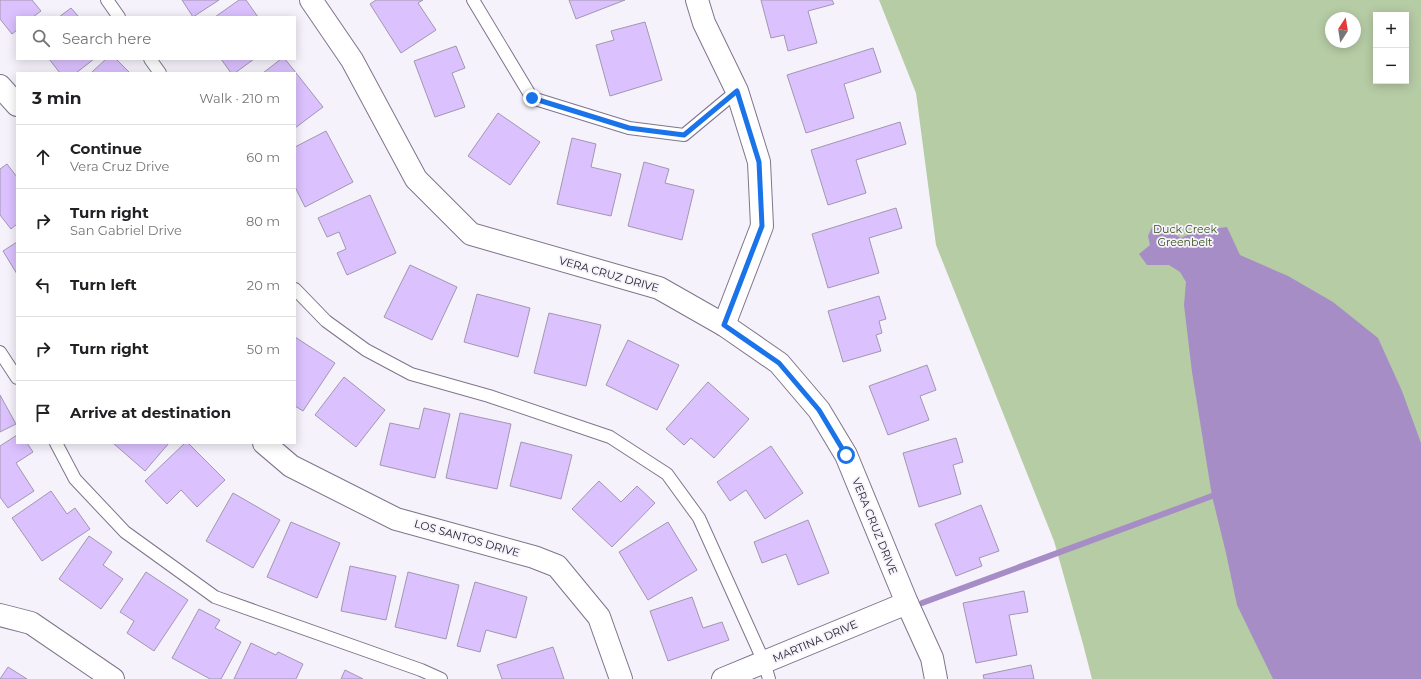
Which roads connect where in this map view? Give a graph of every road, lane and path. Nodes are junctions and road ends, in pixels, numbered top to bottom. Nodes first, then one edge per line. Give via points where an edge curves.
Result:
1 (107, 0) edge
2 (311, 0) edge
3 (473, 0) edge
4 (697, 0) edge
5 (118, 16) edge
6 (151, 60) edge
7 (159, 72) edge
8 (0, 86) edge
9 (737, 91) junction
10 (16, 104) edge
11 (296, 290) edge
12 (724, 325) junction
13 (0, 352) edge
14 (16, 376) edge
15 (57, 444) edge
16 (265, 444) edge
17 (907, 603) junction
18 (0, 615) edge
19 (766, 671) edge
20 (113, 679) edge
21 (441, 679) edge
22 (621, 679) edge
23 (723, 679) edge
24 (936, 679) edge

1 - 5 lane
2 - 12 street, VERA CRUZ DRIVE via 352,60 416,179 471,234 659,288
3 - 9 lane via 532,98 629,128 684,135
4 - 9 street via 704,23
6 - 7 lane
8 - 10 street
9 - 12 street via 759,162 762,226
11 - 19 lane via 326,321 354,342 411,374 489,396 610,437 667,474 699,518
12 - 17 street, VERA CRUZ DRIVE via 779,363 819,410 846,455
13 - 14 lane
15 - 21 lane via 76,479 125,532 215,598
16 - 22 street, LOS SANTOS DRIVE via 291,466 396,519 534,557 557,566 599,617
17 - 19 street, MARTINA DRIVE
17 - 24 street, VERA CRUZ DRIVE via 932,658
18 - 20 street via 31,623
19 - 23 street, MARTINA DRIVE

